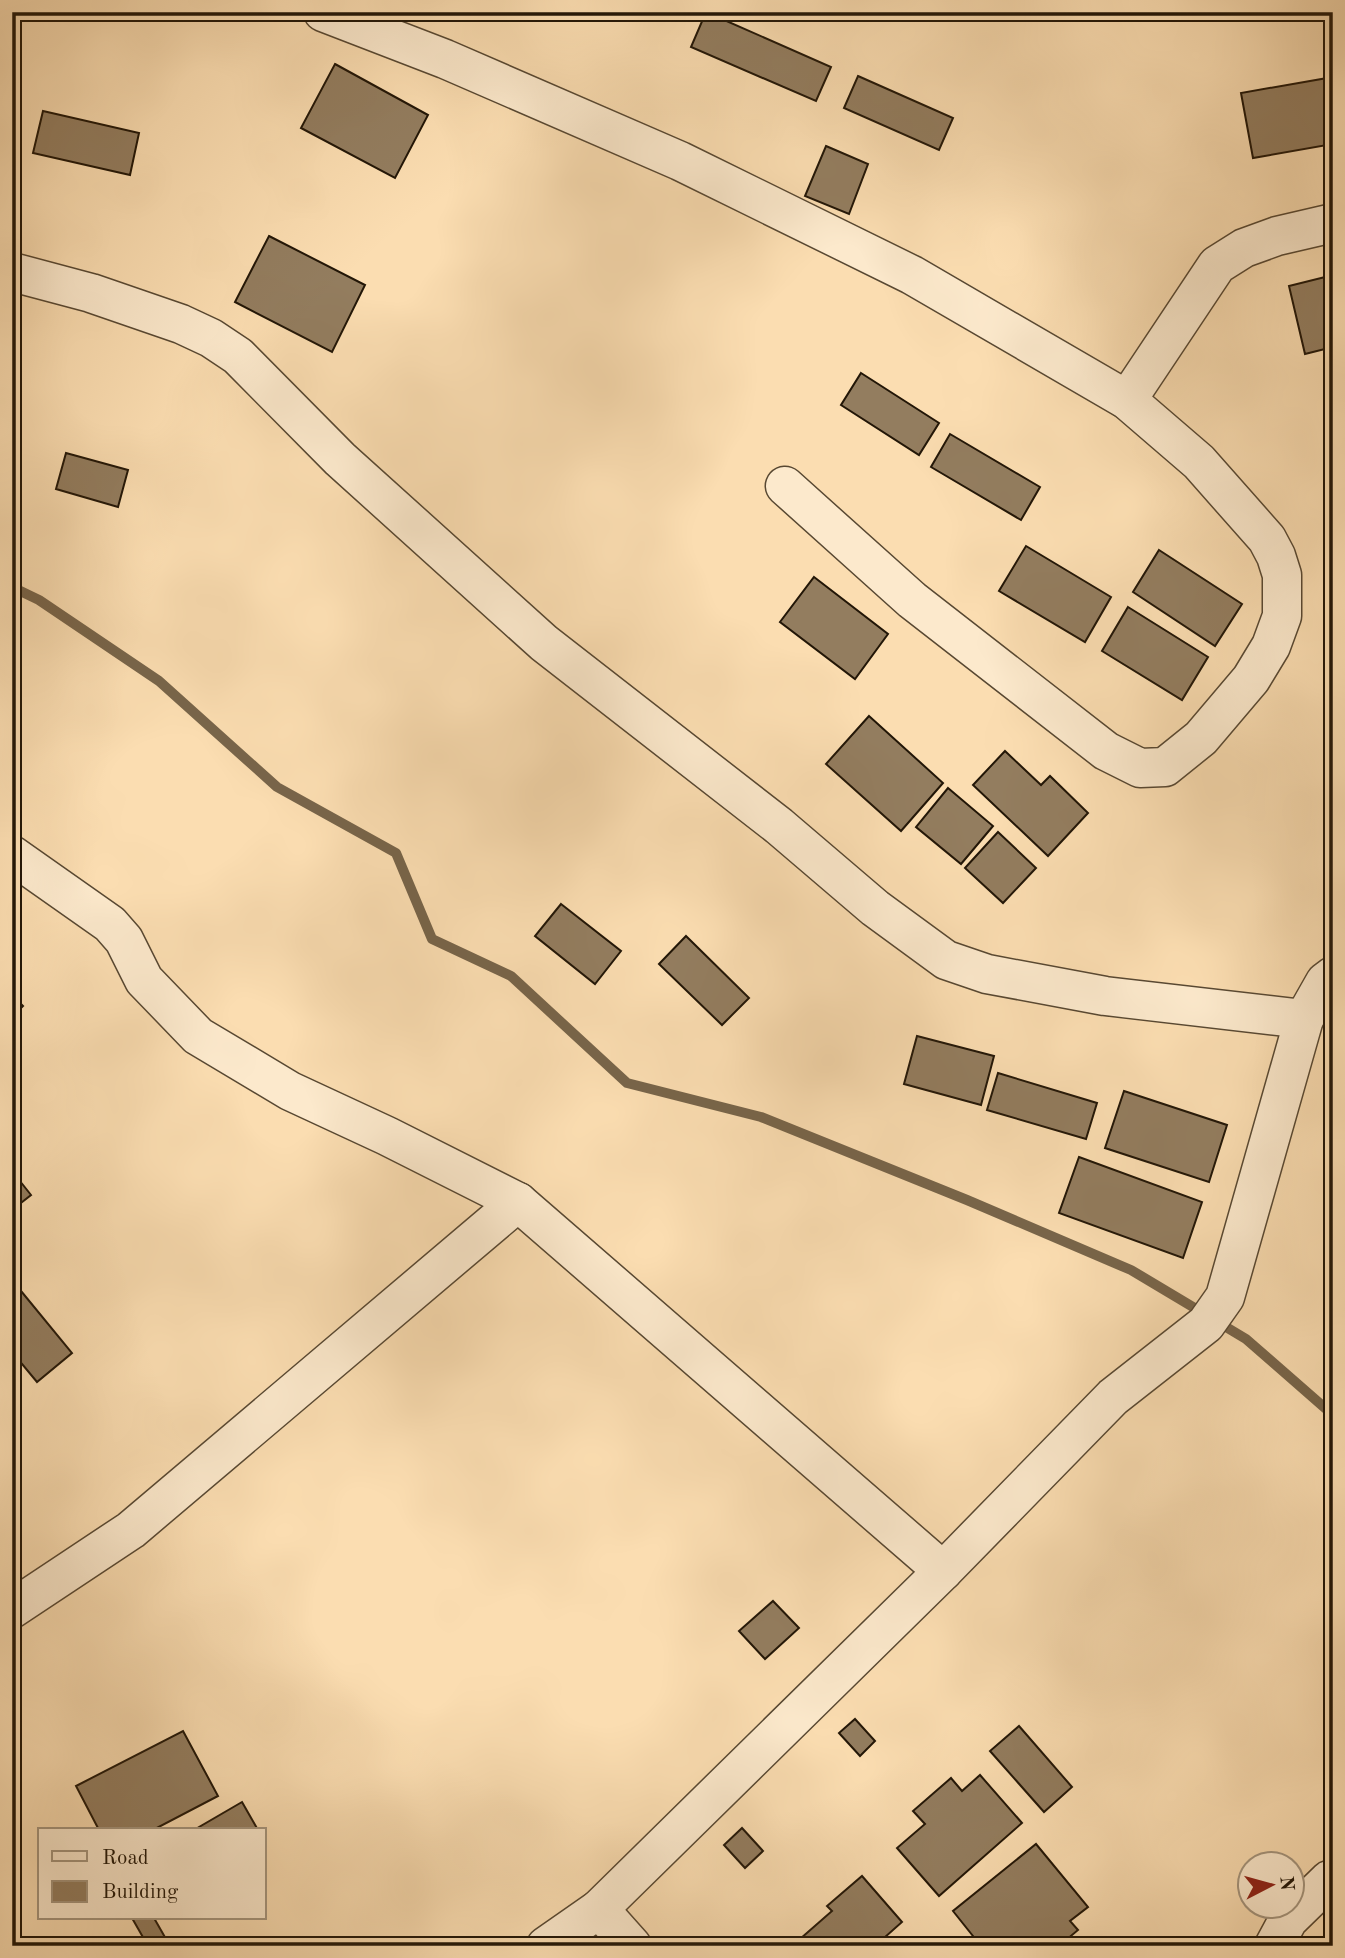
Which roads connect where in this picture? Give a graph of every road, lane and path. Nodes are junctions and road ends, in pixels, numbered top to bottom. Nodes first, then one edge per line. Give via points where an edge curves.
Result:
1 (323, 12) edge
2 (1333, 223) edge
3 (12, 272) edge
4 (1127, 400) junction
5 (785, 486) dead end
6 (12, 855) edge
7 (1333, 976) edge
8 (1304, 1019) junction
9 (519, 1202) junction
10 (943, 1571) junction
11 (15, 1601) edge
12 (1333, 1879) edge
13 (599, 1909) junction
14 (546, 1946) edge
15 (632, 1946) edge
16 (1273, 1946) edge

1 - 4 street via 680,161 912,275
2 - 4 street via 1277,236 1244,248 1217,265
3 - 8 street via 181,324 238,356 340,459 544,643 946,960 987,974 1105,996
4 - 5 street via 1199,463 1268,539 1282,575 1282,616 1251,679 1200,738 1165,767 1140,768 1106,751 912,600
6 - 9 street via 110,924 124,940 144,980 198,1036 290,1091
7 - 8 street
8 - 10 street via 1216,1311 1113,1397
9 - 10 street
9 - 11 street via 131,1530
10 - 13 street
12 - 16 street via 1288,1920
13 - 14 street
13 - 15 street

